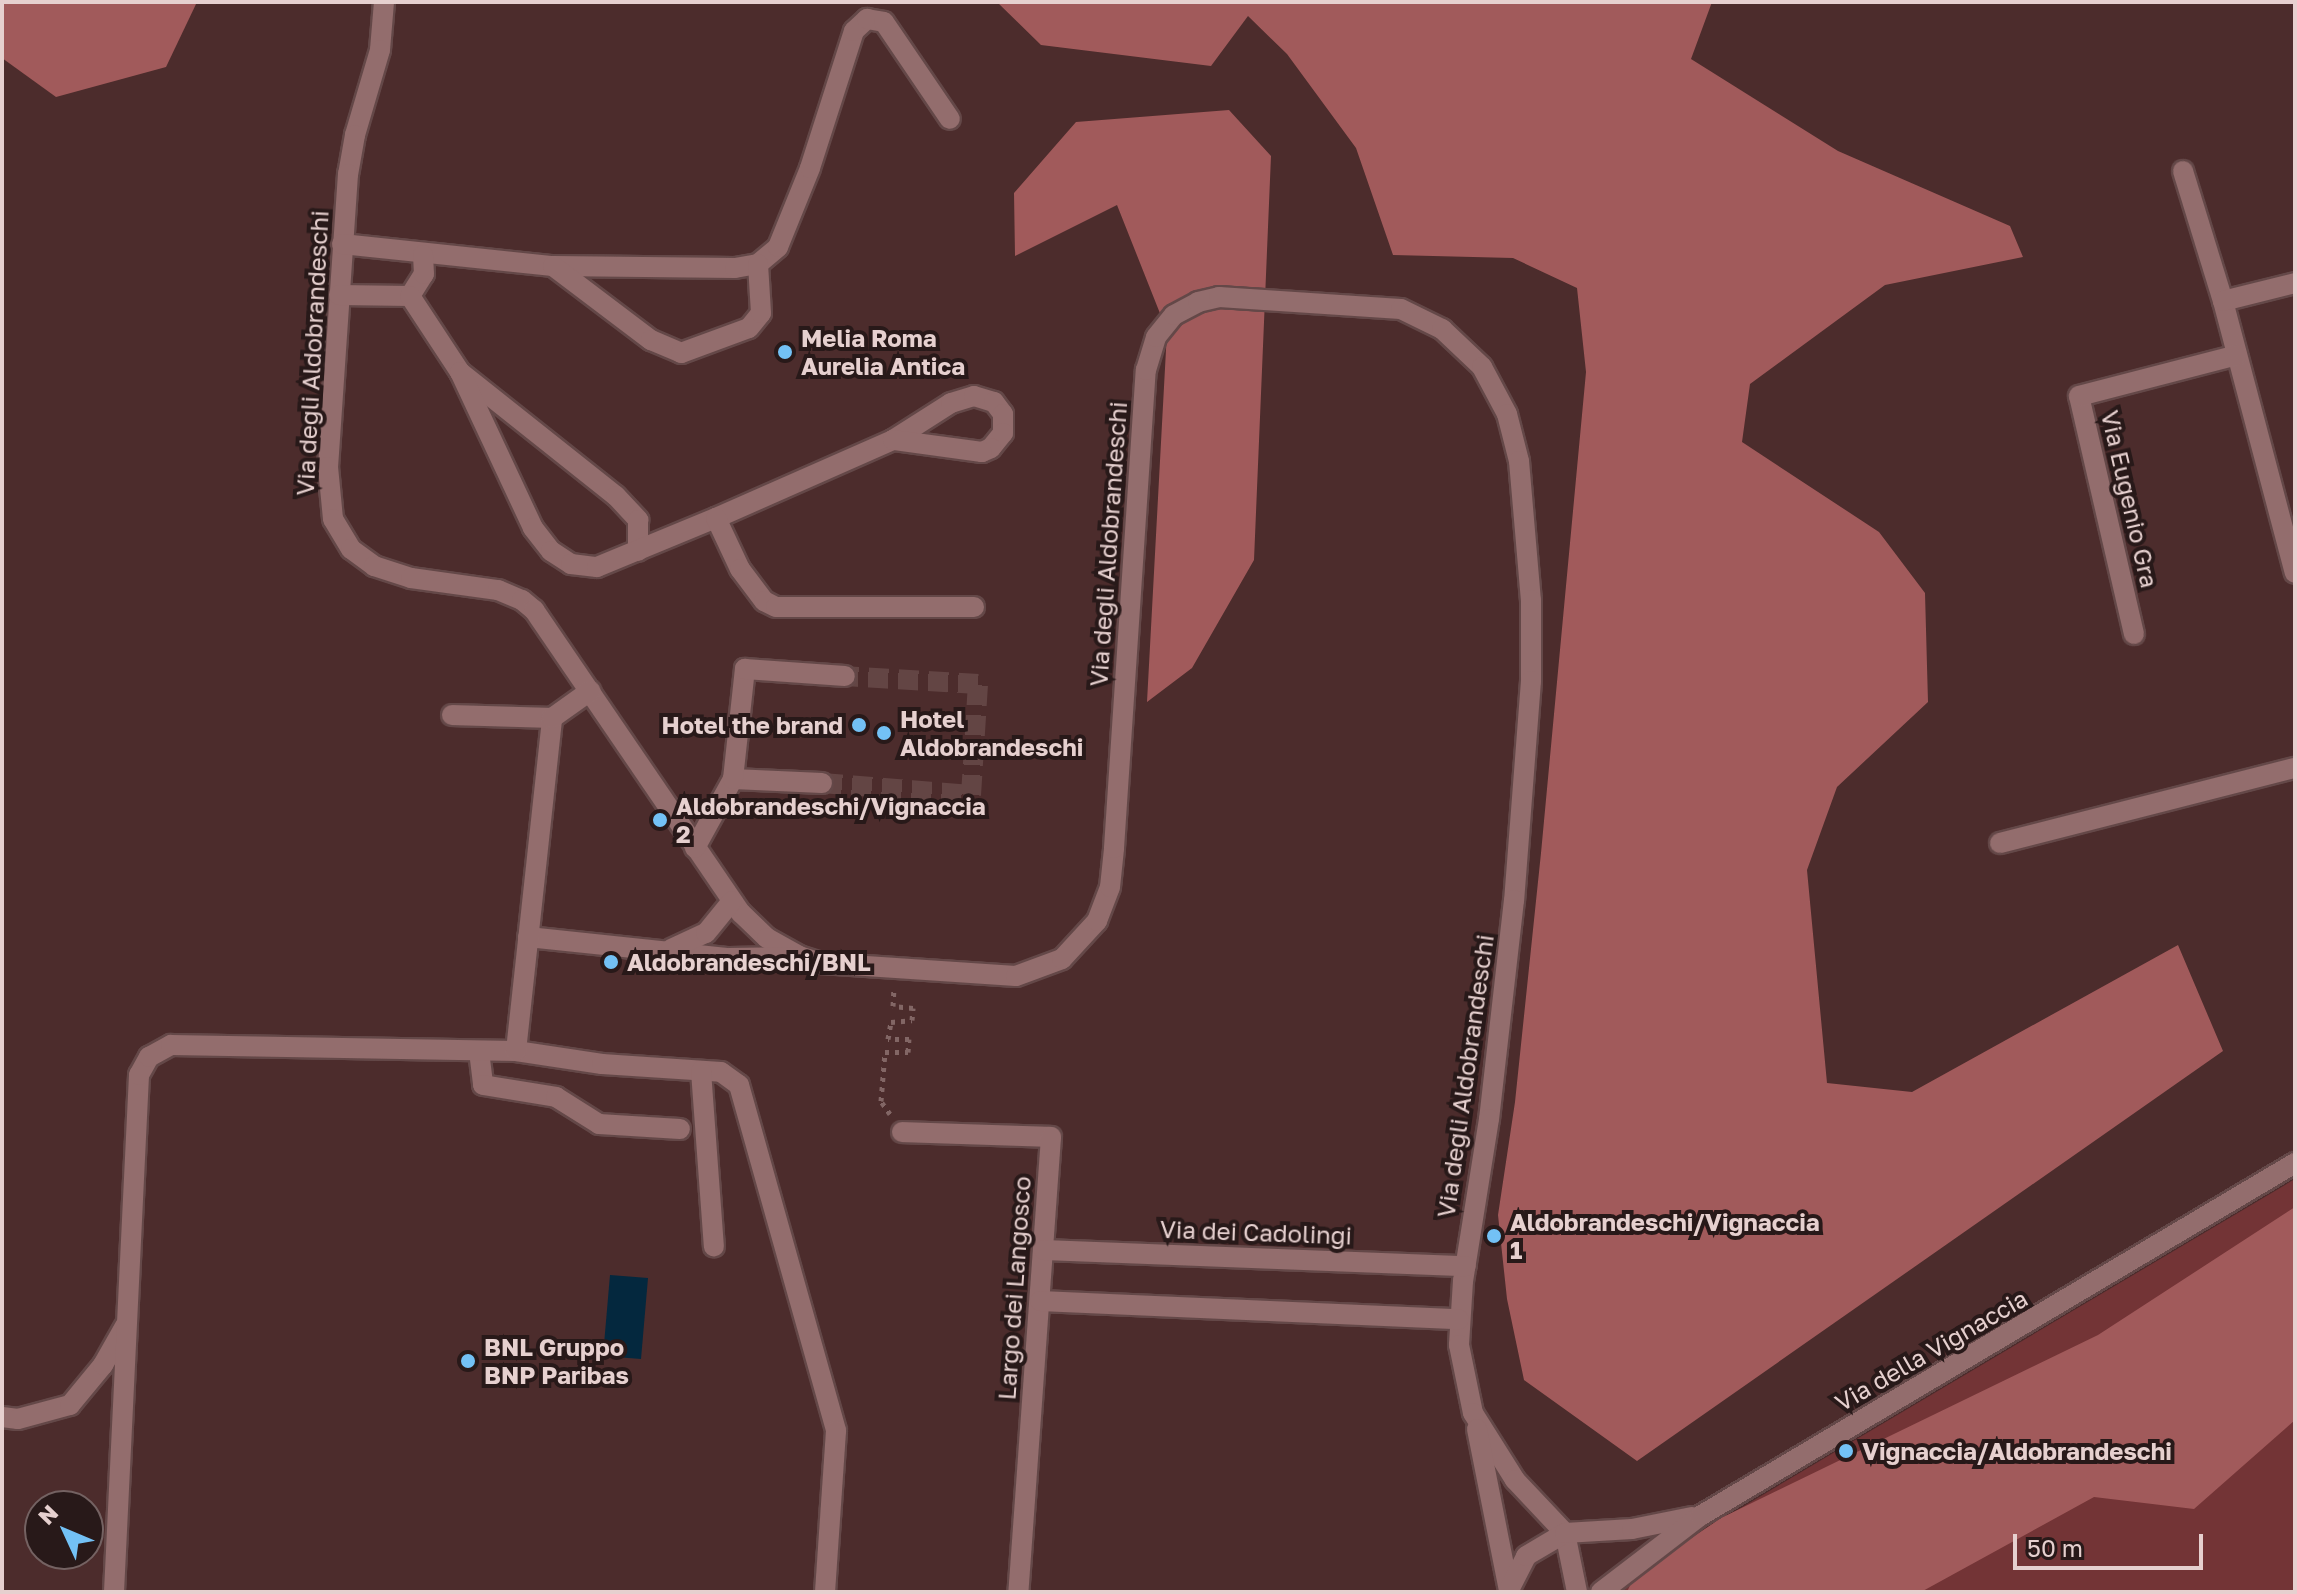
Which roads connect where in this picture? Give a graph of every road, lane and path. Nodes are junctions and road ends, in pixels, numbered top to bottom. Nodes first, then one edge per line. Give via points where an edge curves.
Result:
1 (384, 2) edge
2 (950, 119) dead end
3 (2183, 171) dead end
4 (342, 244) junction
5 (423, 255) junction
6 (758, 264) junction
7 (553, 266) junction
8 (2295, 283) edge
9 (339, 295) junction
10 (410, 296) junction
11 (2223, 301) junction
12 (2237, 355) junction
13 (460, 372) junction
14 (893, 440) junction
15 (716, 518) junction
16 (638, 551) junction
17 (2295, 573) edge
18 (974, 607) dead end
19 (2134, 634) dead end
20 (845, 676) tunnel mouth
21 (590, 691) junction
22 (452, 715) dead end
23 (552, 718) junction
24 (2295, 768) edge
25 (733, 779) junction
26 (822, 783) tunnel mouth
27 (2000, 843) dead end
28 (695, 848) junction
29 (732, 901) junction
30 (528, 937) junction
31 (670, 950) junction
32 (799, 956) junction
33 (894, 968) junction
34 (479, 1051) junction
35 (516, 1051) junction
36 (701, 1071) junction
37 (881, 1101) dead end
38 (680, 1129) dead end
39 (902, 1132) dead end
40 (2295, 1163) edge
41 (714, 1247) dead end
42 (1044, 1250) junction
43 (1466, 1266) junction
44 (1040, 1301) junction
45 (1459, 1319) junction
46 (127, 1322) junction
47 (1473, 1413) junction
48 (2, 1417) edge
49 (1700, 1516) junction
50 (1565, 1533) junction
51 (1509, 1591) edge
52 (114, 1592) edge
53 (825, 1592) edge
54 (1018, 1592) edge
55 (1577, 1592) edge
56 (1601, 1592) edge

1 - 4 street, Via degli Aldobrandeschi via 377,64 351,153
2 - 6 street via 884,22 862,22 854,31 778,247
3 - 11 street
4 - 5 street
4 - 9 street, Via degli Aldobrandeschi
5 - 7 street
5 - 10 street via 424,274
6 - 7 street
6 - 7 street via 761,313 749,328 681,353 651,340
8 - 11 street
9 - 10 street
9 - 21 street, Via degli Aldobrandeschi via 328,467 329,504 338,531 351,549 385,570 498,590 522,600
10 - 13 street
11 - 12 street
12 - 17 street
12 - 19 street, Via Eugenio Gra via 2079,396
13 - 16 street via 616,496 638,520
13 - 16 street via 533,528 551,551 571,564 597,567
14 - 14 street via 982,452 998,442 1005,424 994,402 974,396 951,403
14 - 15 street
15 - 16 street
15 - 18 street via 746,579 776,607
20 - 25 street via 745,669
21 - 23 street
21 - 28 street, Via degli Aldobrandeschi
22 - 23 street
23 - 30 street
24 - 27 street
25 - 26 street
25 - 28 street
28 - 29 street, Via degli Aldobrandeschi
29 - 31 street via 706,933
29 - 32 street, Via degli Aldobrandeschi via 759,931
30 - 31 street
30 - 35 street
31 - 32 street via 729,958
32 - 33 street, Via degli Aldobrandeschi via 821,963
33 - 37 path via 893,1006 913,1008 912,1020 891,1022 888,1039 909,1039 908,1052 885,1052
33 - 43 street, Via degli Aldobrandeschi via 1002,976 1032,972 1076,947 1104,907 1114,848 1146,370 1162,327 1185,307 1219,297 1401,309 1432,323 1482,367 1507,414 1521,477 1531,614 1514,900
34 - 35 street
34 - 38 street via 483,1085 556,1097 599,1124
34 - 46 street via 171,1045 149,1057 139,1075
35 - 36 street
36 - 41 street
36 - 53 street via 721,1072 739,1085 836,1431
39 - 42 street, Largo dei Langosco via 1051,1137
40 - 49 street, Via della Vignaccia
42 - 43 street, Via dei Cadolingi
42 - 44 street, Largo dei Langosco
43 - 45 street, Via degli Aldobrandeschi
44 - 45 street
44 - 54 street, Largo dei Langosco
45 - 47 street, Via degli Aldobrandeschi via 1460,1362
46 - 48 street via 103,1365 70,1405 18,1419
46 - 52 street
47 - 50 street, Via degli Aldobrandeschi via 1515,1480
47 - 51 street
49 - 50 street via 1632,1529
49 - 56 street, Via della Vignaccia
50 - 51 street via 1526,1556
50 - 55 street

